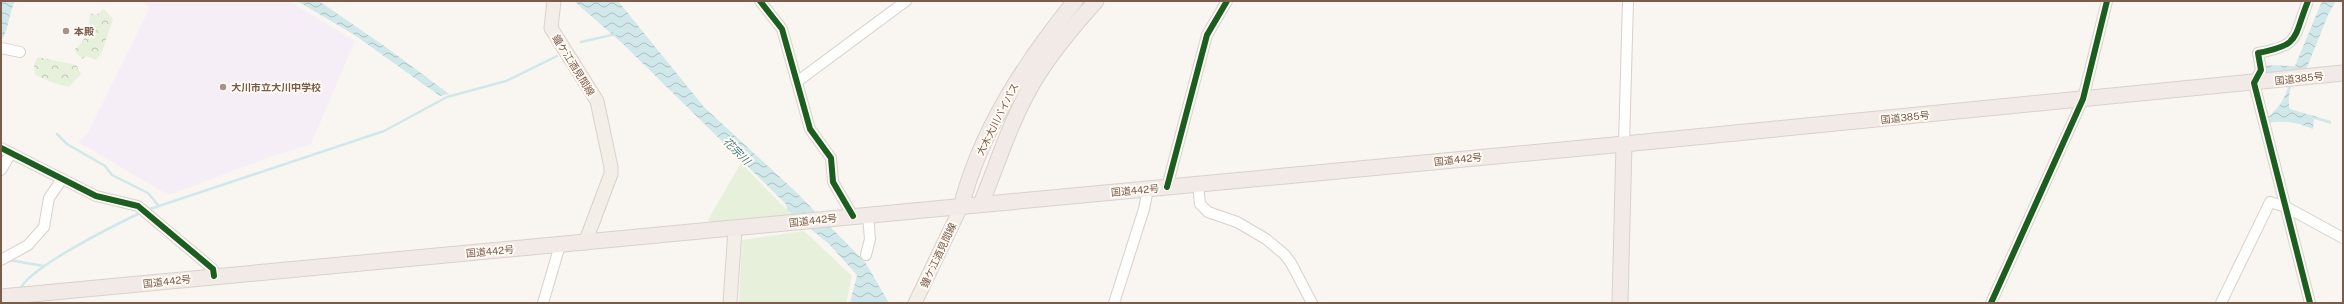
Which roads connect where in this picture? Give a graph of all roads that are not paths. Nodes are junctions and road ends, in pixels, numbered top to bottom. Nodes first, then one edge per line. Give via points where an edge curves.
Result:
1 (554, 1) edge
2 (760, 1) edge
3 (906, 1) edge
4 (1075, 1) edge
5 (1227, 1) edge
6 (1628, 1) edge
7 (2308, 1) edge
8 (1092, 2) edge
9 (2105, 2) edge
10 (1, 48) edge
11 (20, 52) dead end
12 (2343, 73) edge
13 (798, 82) junction
14 (2254, 83) junction
15 (2083, 99) junction
16 (1624, 144) junction
17 (1, 148) edge
18 (11, 153) junction
19 (1, 170) edge
20 (62, 179) junction
21 (1198, 184) junction
22 (1167, 187) junction
23 (1148, 189) junction
24 (981, 204) junction
25 (2286, 207) junction
26 (952, 208) junction
27 (861, 216) junction
28 (736, 228) junction
29 (2343, 238) edge
30 (585, 243) junction
31 (560, 245) junction
32 (866, 255) dead end
33 (1, 260) edge
34 (214, 276) junction
35 (14, 296) edge
36 (543, 303) edge
37 (730, 303) edge
38 (915, 303) edge
39 (1114, 303) edge
40 (1312, 303) edge
41 (1620, 303) edge
42 (1991, 303) edge
43 (2221, 303) edge
44 (2310, 303) edge

1 - 30 main road, 鐘ケ江酒見間線 via 551,28 597,101 611,167
2 - 13 street via 782,29
3 - 13 street
4 - 26 highway, 大木大川バイパス via 1035,52 1003,102 967,183
5 - 22 street via 1207,35
6 - 16 street
7 - 14 street via 2290,44 2282,49 2258,53 2262,70
8 - 24 highway, 大木大川バイパス via 1039,73 1018,112
9 - 15 street
10 - 11 street
12 - 14 highway, 国道385号
13 - 27 street via 810,128 831,158 833,182
14 - 15 highway, 国道385号
14 - 25 street
15 - 16 highway, 国道385号
15 - 42 street
16 - 21 highway, 国道442号
16 - 41 highway
17 - 18 street
18 - 19 street
18 - 20 street
20 - 33 street via 49,198 44,227 28,245
20 - 34 street via 96,196 138,206 213,269
21 - 22 highway, 国道442号
21 - 40 street via 1200,204 1208,212 1237,222 1266,239 1284,254 1292,263
22 - 23 highway, 国道442号
23 - 24 highway, 国道442号
23 - 39 street
24 - 26 highway, 国道442号
25 - 29 street
25 - 43 street via 2270,202
25 - 44 street
26 - 27 highway, 国道442号
26 - 38 main road, 鐘ケ江酒見間線
27 - 28 highway, 国道442号
27 - 32 street via 870,239
28 - 30 highway, 国道442号
28 - 37 main road
30 - 31 highway, 国道442号
31 - 34 highway, 国道442号
31 - 36 street
34 - 35 highway, 国道442号

